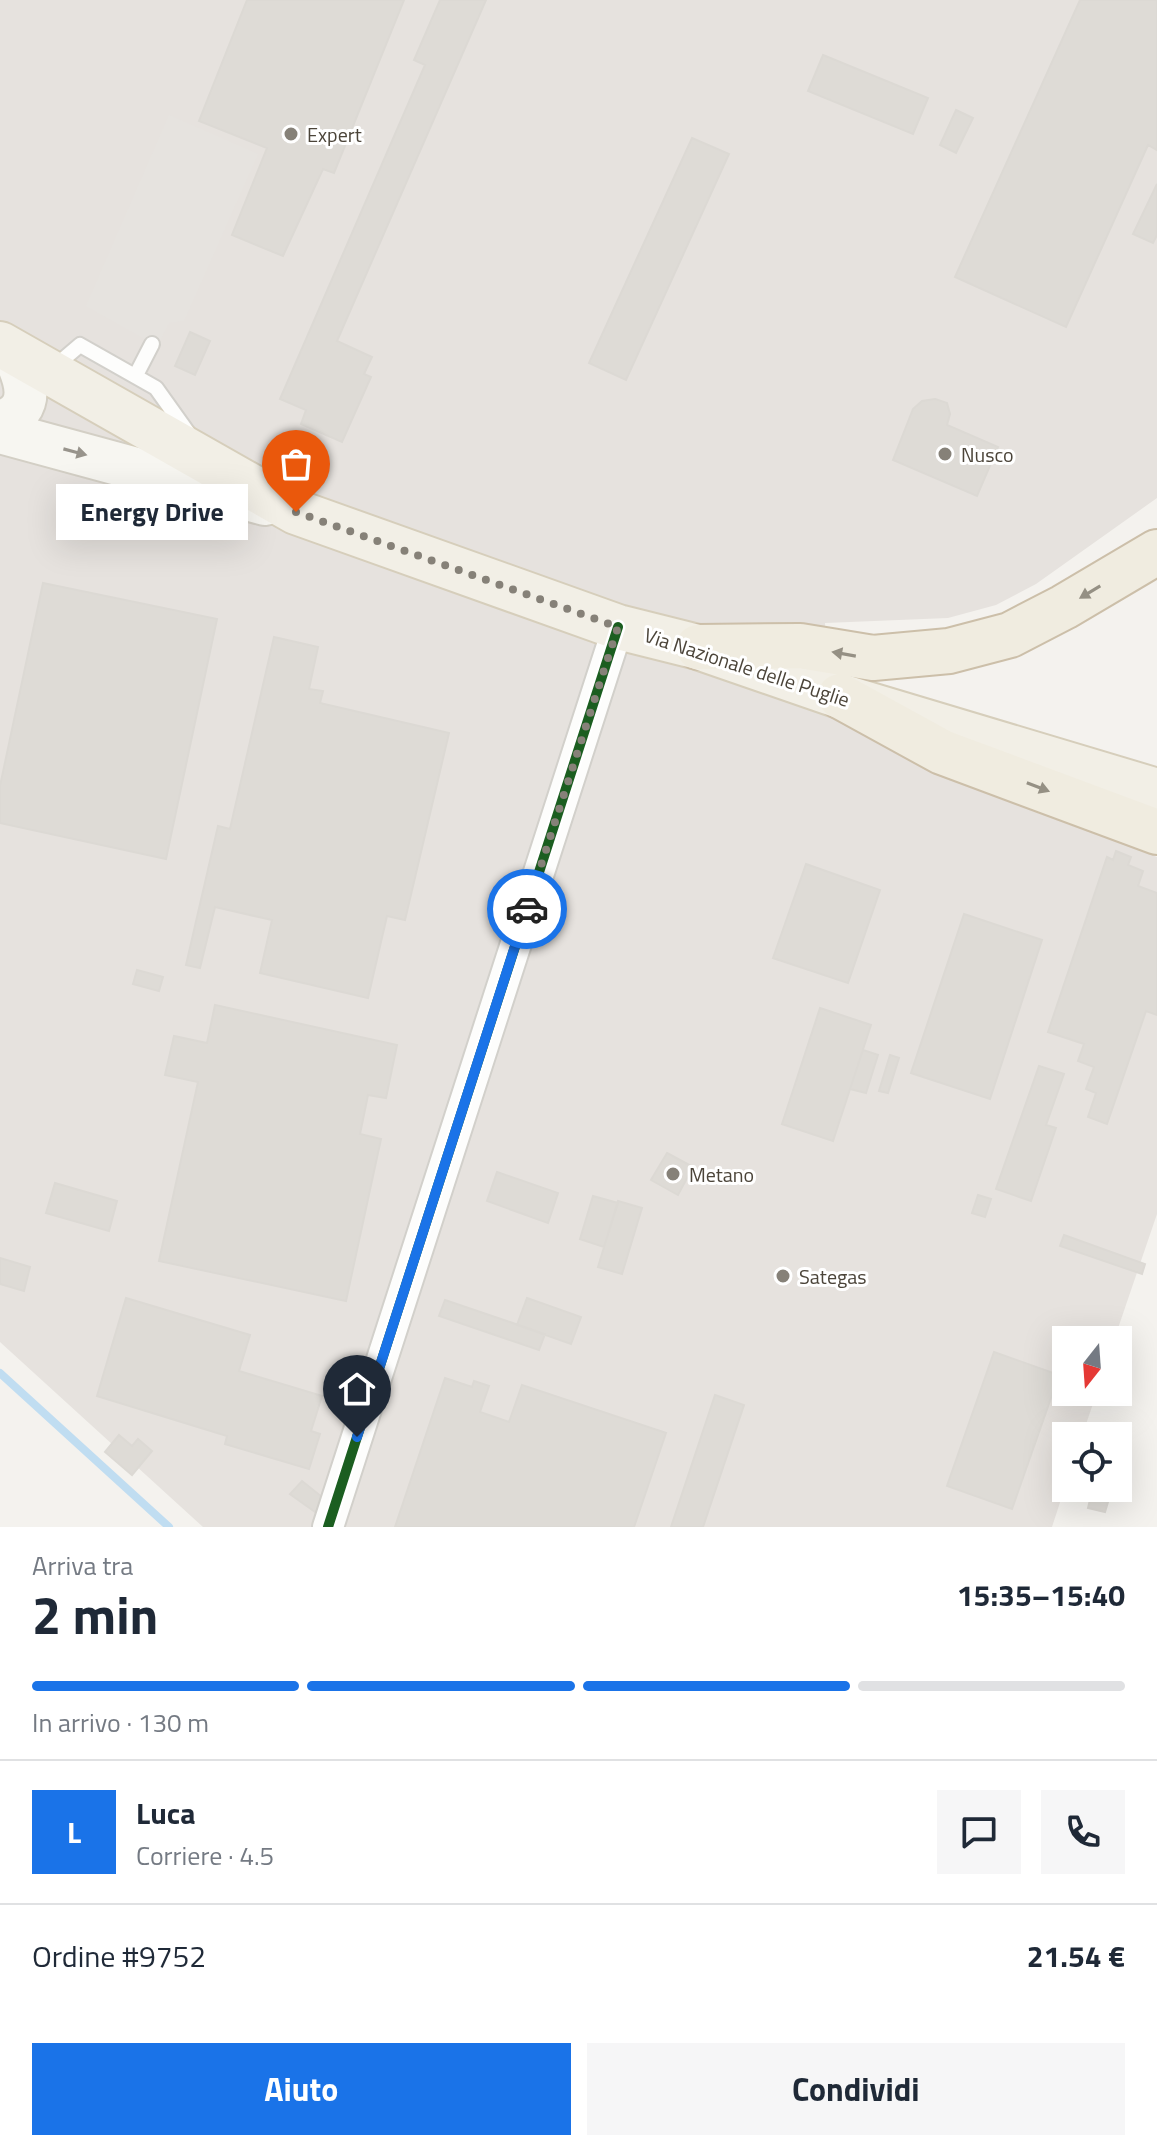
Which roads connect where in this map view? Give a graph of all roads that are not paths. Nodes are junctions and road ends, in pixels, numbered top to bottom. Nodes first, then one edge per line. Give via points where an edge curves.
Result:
1 (152, 344) dead end
2 (20, 356) edge
3 (136, 375) junction
4 (0, 422) edge
5 (0, 432) edge
6 (210, 463) junction
7 (296, 512) junction
8 (1157, 552) edge
9 (618, 627) junction
10 (698, 647) junction
11 (840, 696) junction
12 (1157, 791) edge
13 (1157, 832) edge
14 (328, 1527) edge

1 - 3 lane
2 - 3 lane via 80,345
2 - 4 main road via 26,396 18,411
2 - 6 main road, Via Nazionale delle Puglie
3 - 6 lane via 156,388
5 -> 7 main road, Via Nazionale delle Puglie
6 - 7 main road, Via Nazionale delle Puglie
7 - 9 main road, Via Nazionale delle Puglie
8 -> 10 highway via 1010,635 949,651 873,658 800,646
9 - 10 main road, Via Nazionale delle Puglie
9 - 14 street
10 - 11 main road, Via Nazionale delle Puglie
11 - 12 main road, Via Nazionale delle Puglie
11 -> 13 highway via 942,752

